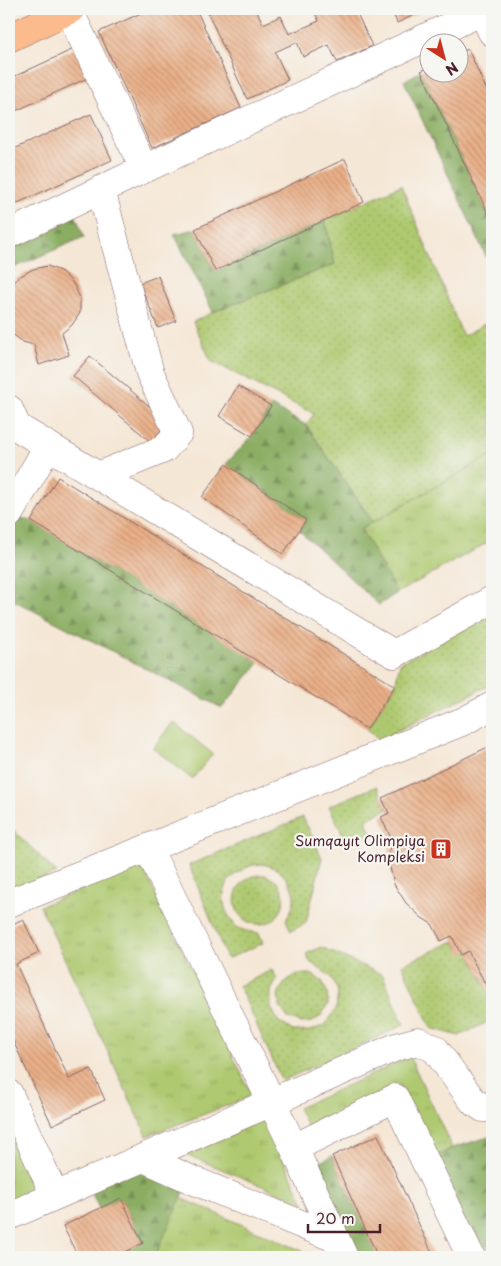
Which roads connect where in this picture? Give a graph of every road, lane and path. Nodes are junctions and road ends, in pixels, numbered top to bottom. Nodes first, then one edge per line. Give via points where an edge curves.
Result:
1 (70, 9) edge
2 (487, 17) edge
3 (9, 38) edge
4 (144, 169) junction
5 (100, 190) junction
6 (9, 234) edge
7 (9, 409) edge
8 (48, 446) junction
9 (98, 476) junction
10 (9, 514) edge
11 (492, 600) edge
12 (492, 706) edge
13 (148, 848) junction
14 (9, 903) edge
15 (9, 1094) edge
16 (272, 1102) junction
17 (492, 1108) edge
18 (294, 1148) junction
19 (143, 1158) junction
20 (55, 1196) junction
21 (9, 1216) edge
22 (339, 1247) edge
23 (471, 1257) edge

1 - 3 main road
1 - 4 lane
2 - 4 lane
4 - 5 lane
5 - 6 lane
5 - 9 lane via 150,373 178,433 164,449
7 - 8 lane via 17,427
8 - 9 lane
8 - 10 lane
9 - 11 lane via 394,654
12 - 13 lane via 464,721
13 - 14 lane
13 - 16 lane
15 - 20 lane
16 - 17 lane via 396,1047 418,1041 435,1049 473,1101 483,1108
16 - 18 lane
16 - 19 lane
18 - 22 lane
18 - 23 lane via 395,1098
19 - 20 lane
19 - 22 lane
20 - 21 lane

